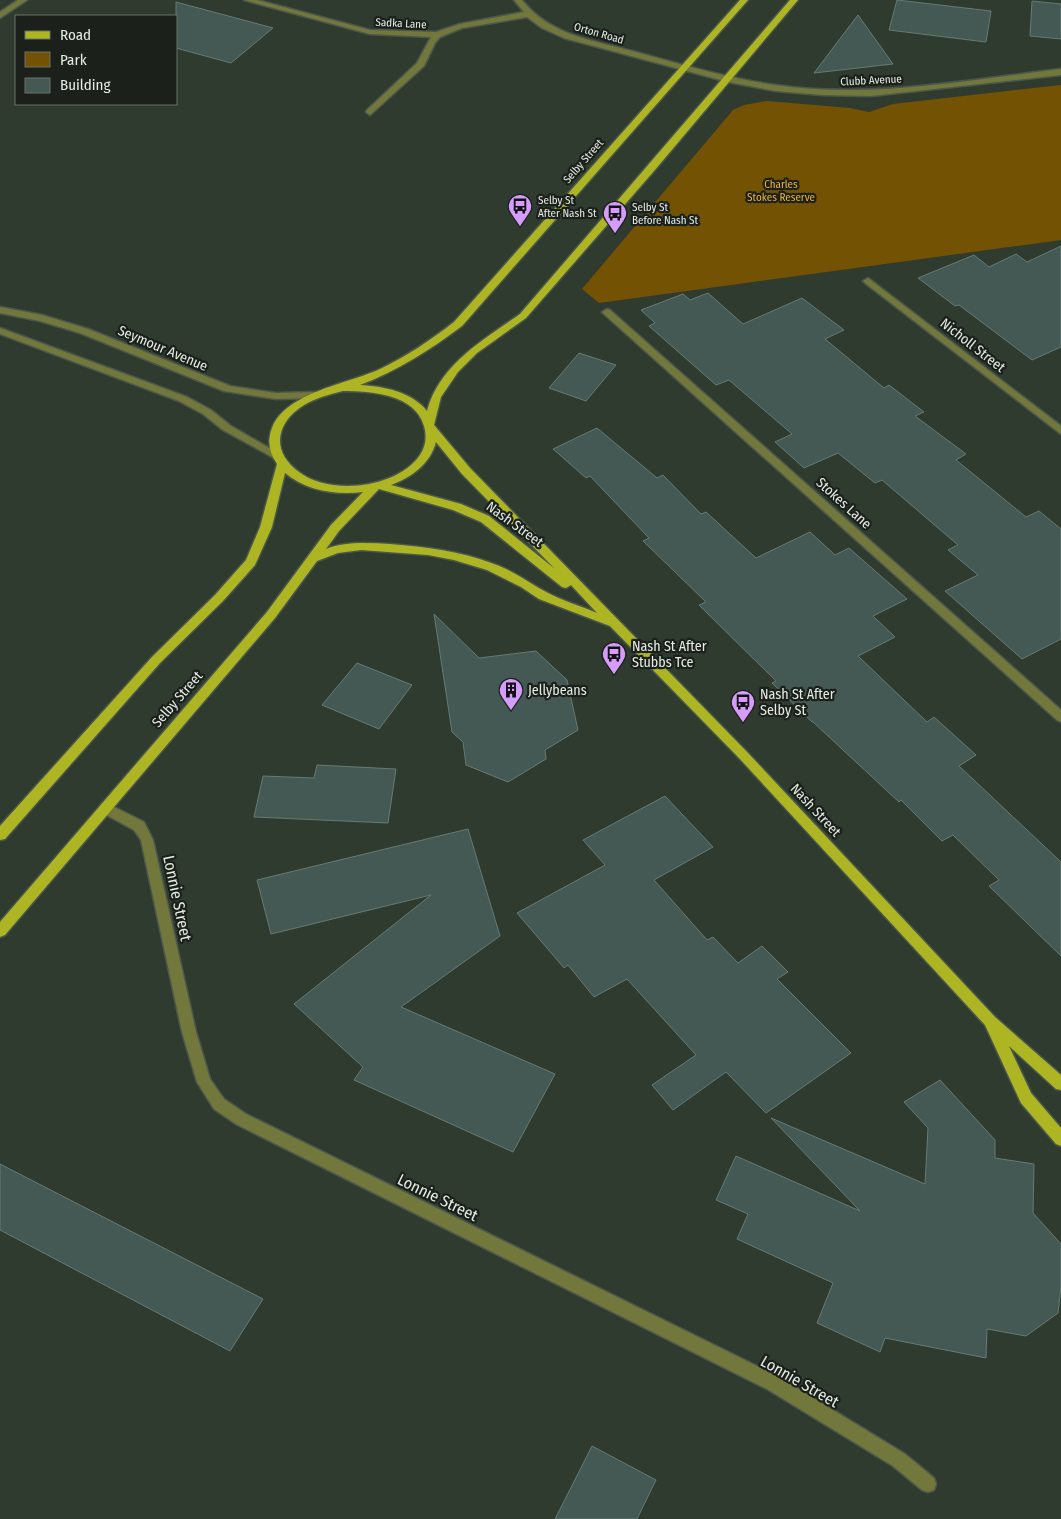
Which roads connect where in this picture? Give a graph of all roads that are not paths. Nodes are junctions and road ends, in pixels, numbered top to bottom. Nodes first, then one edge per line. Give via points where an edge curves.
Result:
1 (23, 0) edge
2 (248, 0) edge
3 (518, 0) edge
4 (744, 0) edge
5 (794, 0) edge
6 (528, 14) junction
7 (0, 16) edge
8 (437, 35) junction
9 (685, 67) junction
10 (1061, 72) edge
11 (728, 79) junction
12 (370, 112) dead end
13 (868, 281) dead end
14 (0, 310) edge
15 (608, 312) dead end
16 (0, 331) edge
17 (334, 390) junction
18 (317, 395) junction
19 (430, 426) junction
20 (1061, 431) edge
21 (280, 460) junction
22 (377, 486) junction
23 (314, 558) junction
24 (614, 624) junction
25 (1061, 717) edge
26 (106, 808) junction
27 (0, 835) edge
28 (0, 932) edge
29 (990, 1021) junction
30 (1061, 1084) edge
31 (1061, 1139) edge
32 (928, 1484) dead end

1 - 7 street
2 - 8 street, Sadka Lane via 370,32
3 - 6 street, Orton Road
4 - 9 main road, Selby Street
5 - 11 main road
6 - 8 street, Sadka Lane via 460,26
6 - 9 street, Orton Road via 567,36
8 - 12 street, Sadka Lane via 422,64
9 - 11 street, Clubb Avenue
9 - 17 main road, Selby Street via 458,324 392,368
10 - 11 street, Clubb Avenue via 871,93 797,90
11 - 19 main road via 523,316 473,351 454,370 436,397
13 - 20 street, Nicholl Street
14 - 18 street, Seymour Avenue via 84,331 228,389 276,396
15 - 25 street, Stokes Lane
16 - 21 street via 184,399
17 - 18 main road
17 - 19 main road via 363,388 397,395 420,409
18 - 21 main road via 298,404 281,421 274,439
19 - 22 main road via 430,446 419,463 397,479
19 - 24 main road, Nash Street via 466,471
21 - 22 main road via 302,479 323,486 346,489
21 - 27 main road via 266,527 251,562 156,660
22 - 23 main road, Selby Street via 335,528
22 - 24 main road, Nash Street via 457,507 485,519
23 - 24 main road via 336,549 361,546 455,556 490,567 543,596
23 - 26 main road, Selby Street via 271,615
24 - 29 main road, Nash Street via 744,756
26 - 28 main road, Selby Street
26 - 32 street, Lonnie Street via 139,826 147,840 188,1032 204,1082 220,1104 241,1119 773,1383 899,1460
29 - 30 main road, Nash Street
29 - 31 main road, Nash Street via 1026,1098

